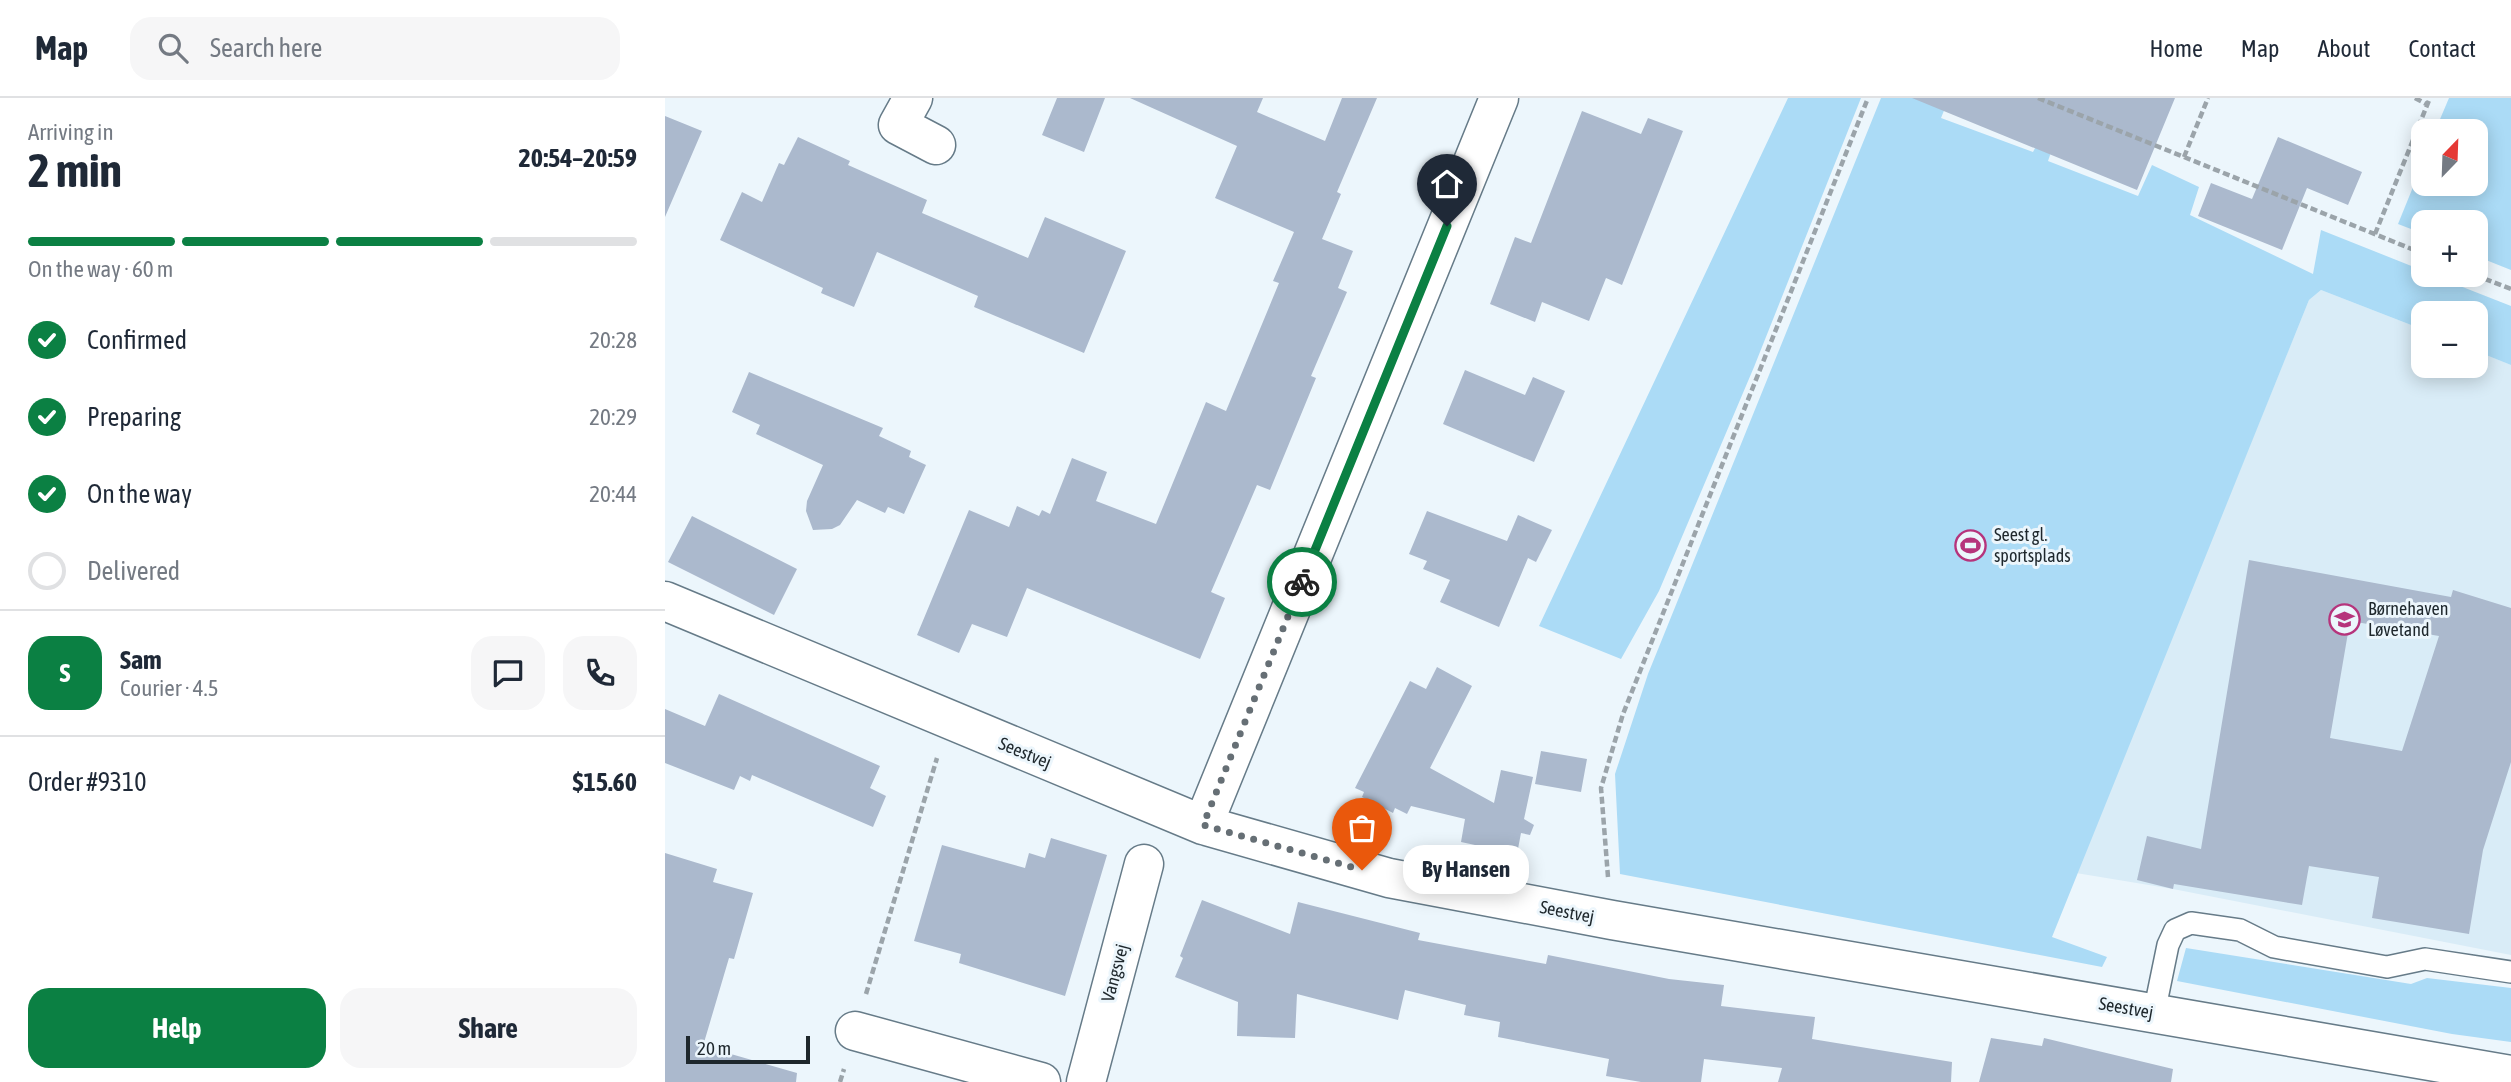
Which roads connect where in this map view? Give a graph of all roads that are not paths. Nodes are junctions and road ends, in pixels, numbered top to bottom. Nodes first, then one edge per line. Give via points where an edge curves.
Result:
1 (913, 98) edge
2 (1499, 98) edge
3 (936, 145) dead end
4 (665, 601) edge
5 (1203, 825) junction
6 (1144, 864) dead end
7 (2511, 972) edge
8 (2154, 1013) junction
9 (855, 1031) road end
10 (2511, 1075) edge
11 (1041, 1082) edge
12 (1086, 1082) edge

1 - 3 street via 898,125
2 - 5 street
4 - 5 street, Seestvej
5 - 8 street, Seestvej via 1389,878
6 - 12 street, Vangsvej
7 - 8 lane via 2425,959 2387,967 2274,947 2239,930 2191,923 2175,930 2168,945
8 - 10 street, Seestvej
9 - 11 street

